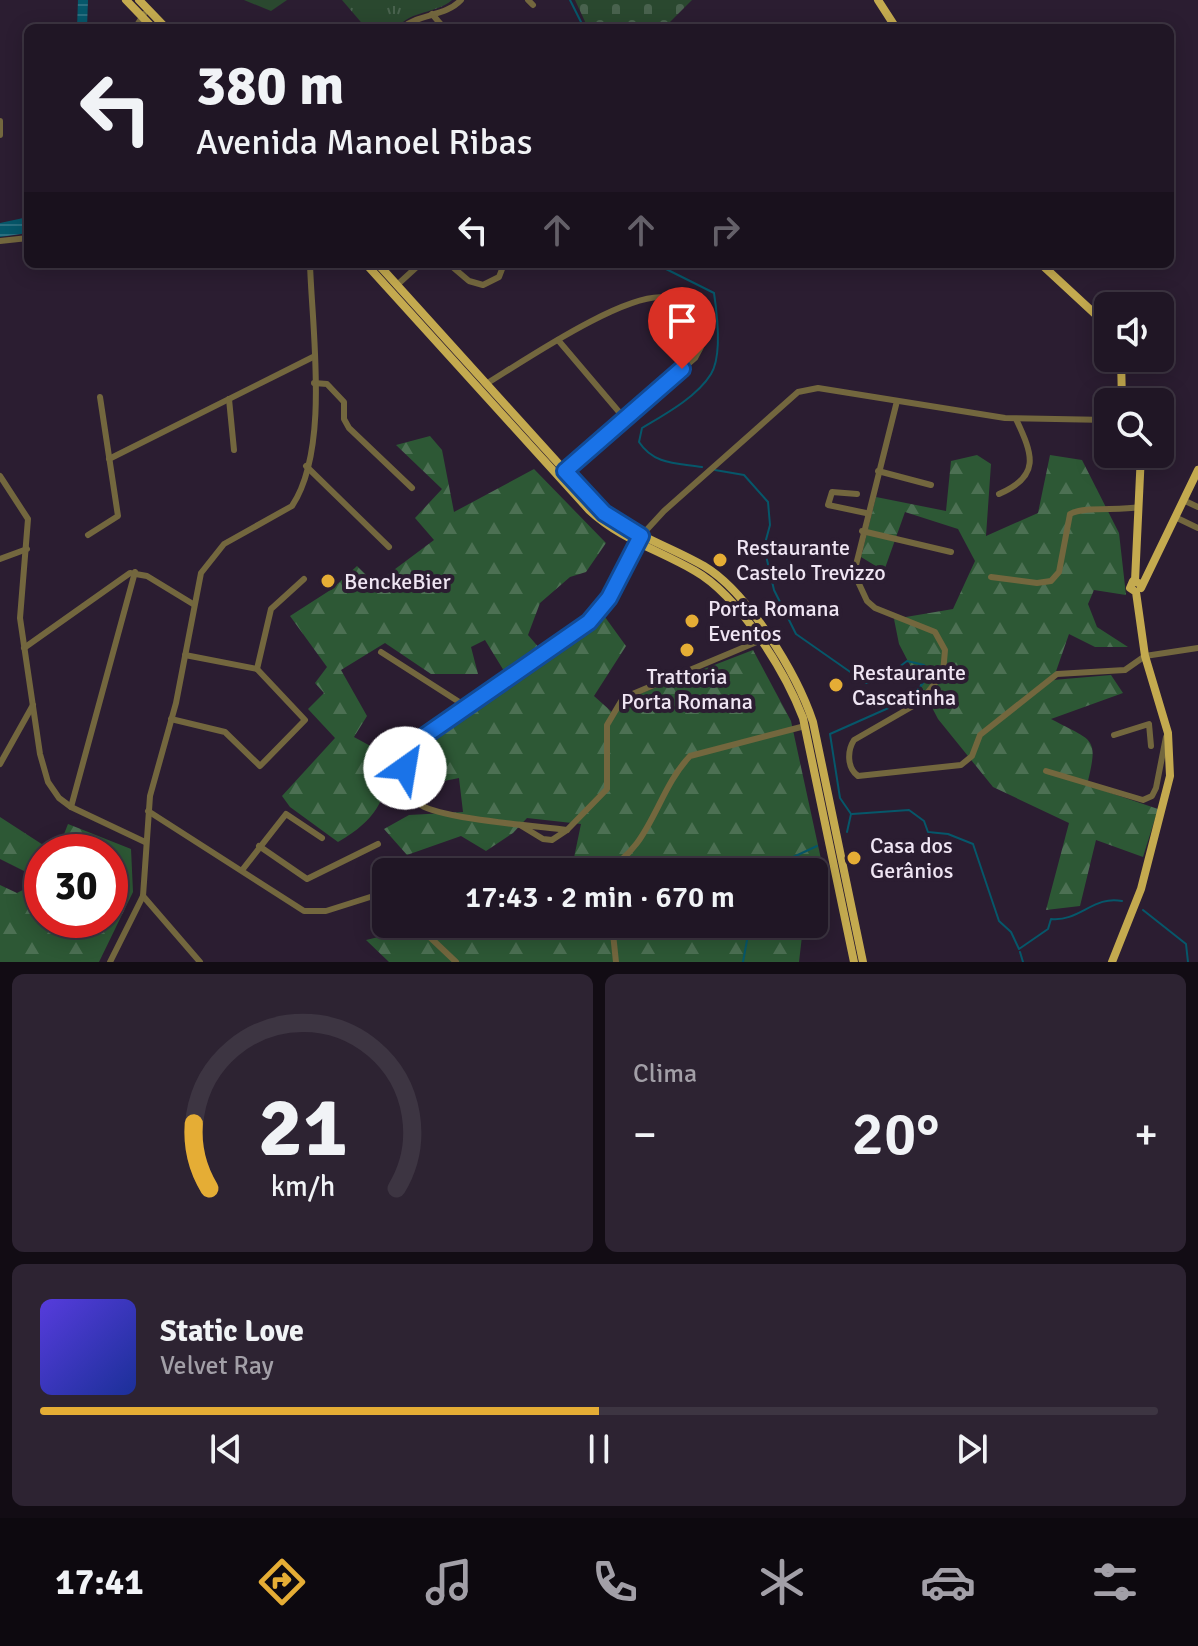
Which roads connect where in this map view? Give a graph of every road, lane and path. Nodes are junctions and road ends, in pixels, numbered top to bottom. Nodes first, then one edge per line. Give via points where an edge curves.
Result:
1 (126, 0) edge
2 (139, 0) edge
3 (461, 0) edge
4 (878, 0) edge
5 (145, 13) junction
6 (432, 14) junction
7 (138, 24) edge
8 (151, 24) edge
9 (160, 24) edge
10 (411, 24) edge
11 (441, 24) edge
12 (893, 24) edge
13 (0, 121) edge
14 (0, 135) edge
15 (24, 238) edge
16 (0, 241) edge
17 (310, 268) edge
18 (376, 268) edge
19 (416, 268) edge
20 (454, 268) edge
21 (502, 268) edge
22 (1045, 268) edge
23 (397, 285) junction
24 (398, 299) junction
25 (422, 312) junction
26 (1094, 313) edge
27 (558, 340) junction
28 (313, 357) junction
29 (470, 379) junction
30 (314, 383) junction
31 (486, 384) junction
32 (484, 394) junction
33 (497, 396) junction
34 (100, 397) dead end
35 (229, 399) junction
36 (897, 401) junction
37 (625, 419) junction
38 (1016, 419) junction
39 (1094, 420) edge
40 (234, 450) dead end
41 (109, 459) junction
42 (543, 460) junction
43 (306, 466) junction
44 (1140, 468) edge
45 (1198, 470) edge
46 (565, 471) junction
47 (878, 471) junction
48 (0, 476) edge
49 (931, 485) dead end
50 (567, 486) junction
51 (412, 488) dead end
52 (857, 494) dead end
53 (999, 494) dead end
54 (588, 497) junction
55 (1183, 500) junction
56 (1139, 507) junction
57 (1198, 507) edge
58 (866, 513) junction
59 (1175, 517) junction
60 (1198, 528) edge
61 (862, 531) junction
62 (88, 535) dead end
63 (640, 539) junction
64 (389, 547) dead end
65 (27, 549) junction
66 (951, 552) dead end
67 (0, 559) edge
68 (135, 572) junction
69 (991, 577) dead end
70 (304, 579) dead end
71 (1138, 586) junction
72 (193, 604) junction
73 (759, 641) junction
74 (24, 648) junction
75 (1198, 648) edge
76 (776, 651) junction
77 (381, 652) dead end
78 (185, 655) junction
79 (1145, 656) junction
80 (257, 669) junction
81 (33, 705) junction
82 (1161, 706) junction
83 (467, 707) junction
84 (171, 719) junction
85 (809, 724) junction
86 (1149, 724) junction
87 (1168, 733) junction
88 (1114, 735) dead end
89 (1151, 746) dead end
90 (0, 764) edge
91 (1046, 771) dead end
92 (71, 807) junction
93 (148, 811) junction
94 (516, 823) junction
95 (567, 830) junction
96 (322, 838) dead end
97 (145, 842) junction
98 (378, 844) dead end
99 (260, 848) junction
100 (830, 855) junction
101 (623, 858) edge
102 (840, 858) junction
103 (837, 869) junction
104 (244, 870) junction
105 (143, 896) junction
106 (372, 896) edge
107 (431, 938) edge
108 (613, 938) edge
109 (110, 962) edge
110 (200, 962) edge
111 (456, 962) edge
112 (616, 962) edge
113 (854, 962) edge
114 (863, 962) edge
115 (1112, 962) edge

1 - 5 main road
2 - 5 main road
3 - 6 street
4 - 12 main road
5 - 7 street
5 - 8 main road
5 - 9 main road
6 - 10 street
6 - 11 street
13 - 14 street
15 - 16 street
17 - 28 street
18 - 23 main road via 389,284
18 - 24 main road
19 - 23 street
20 - 21 street via 483,285 499,277
22 - 26 main road
23 - 25 main road
24 - 25 main road
24 - 29 main road
25 - 31 main road
27 - 31 street
27 - 37 street
27 - 37 street via 661,296 692,317 702,347
28 - 30 street
28 - 35 street
29 - 31 main road
29 - 32 main road
30 - 43 street via 315,424
30 - 51 street via 331,387 344,402 349,428
31 - 33 main road
32 - 33 main road
32 - 42 main road
33 - 46 main road
34 - 41 street
35 - 40 street
35 - 41 street
36 - 38 street
36 - 47 street
36 - 63 street via 805,389 701,475
37 - 46 street
38 - 39 street
38 - 53 street via 1030,465 1020,484
41 - 62 street via 118,516
42 - 46 main road
42 - 50 main road
43 - 64 street
43 - 72 street via 288,509 211,557
44 - 56 main road
45 - 55 main road
46 - 54 main road
47 - 49 street
47 - 58 street
48 - 65 street via 26,513
50 - 54 main road via 572,484
50 - 63 main road via 606,525
52 - 58 street via 832,492 828,505
54 - 63 main road
55 - 57 street
55 - 59 main road
56 - 69 street via 1070,514 1059,572 1051,581
56 - 71 main road
58 - 61 street
59 - 60 street
59 - 71 main road
61 - 66 street
61 - 79 street via 854,573 867,601 935,632 945,650 943,673 920,702 854,740 849,751 853,773 863,778 961,765 972,756 980,735 1057,674 1125,670
63 - 73 main road via 714,583
63 - 76 main road via 704,566 726,582
63 - 83 street via 609,598 589,622
65 - 67 street
65 - 74 street via 20,618
68 - 72 street
68 - 74 street
68 - 92 street
70 - 80 street via 271,609
71 - 79 main road
72 - 78 street
73 - 76 main road
73 - 85 main road
73 - 95 street via 623,698 607,725 609,784
74 - 81 street
75 - 79 street
76 - 85 main road via 802,695
77 - 83 street
78 - 80 street
78 - 84 street
79 - 82 main road
80 - 84 street via 305,718 260,766 225,732
81 - 90 street
81 - 92 street via 46,775 54,792
82 - 86 street
82 - 87 main road
83 - 94 street via 412,750 405,768 410,793 435,811
84 - 93 street
85 - 100 main road
85 - 101 street via 690,756 641,839
85 - 102 main road
86 - 88 street
86 - 89 street
87 - 91 street via 1156,788 1143,800
87 - 115 main road via 1166,798 1141,889
92 - 97 street
93 - 97 street
93 - 104 street
94 - 95 street
94 - 95 street via 548,841
96 - 99 street via 286,814
97 - 105 street
98 - 99 street via 307,879
99 - 104 street
100 - 102 main road
100 - 103 main road
102 - 103 main road
103 - 113 main road
103 - 114 main road
104 - 106 street via 310,912
105 - 109 street
105 - 110 street
107 - 111 street
108 - 112 street

